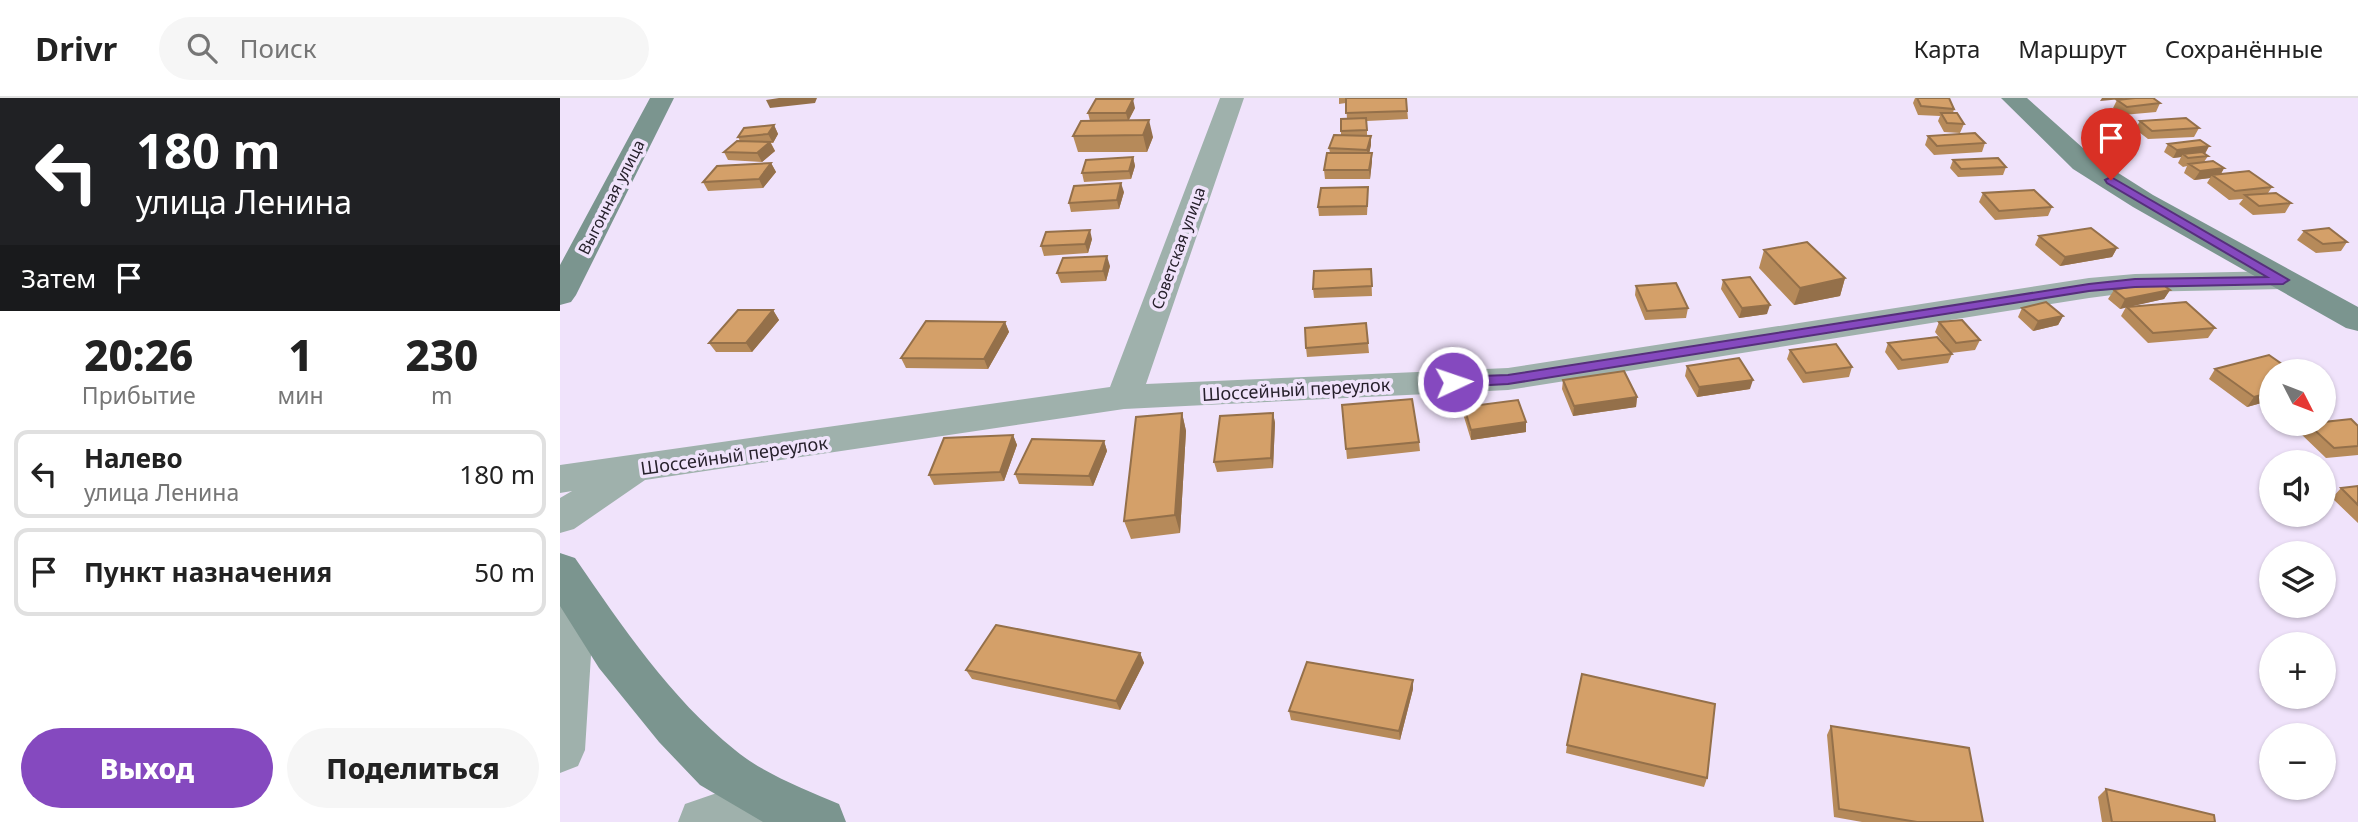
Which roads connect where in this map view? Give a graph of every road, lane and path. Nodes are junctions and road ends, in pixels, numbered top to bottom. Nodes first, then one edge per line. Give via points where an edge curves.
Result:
1 (662, 98) edge
2 (1232, 98) edge
3 (2013, 98) edge
4 (2283, 280) junction
5 (560, 295) edge
6 (2358, 321) edge
7 (1124, 397) junction
8 (637, 470) junction
9 (560, 479) edge
10 (560, 518) edge
11 (567, 581) edge
12 (560, 750) edge
13 (769, 799) junction
14 (704, 822) edge
15 (820, 822) edge

1 - 5 street, Выгонная улица
2 - 7 street, Советская улица
3 - 4 street via 2083,163
4 - 6 street
4 - 7 street, Шоссейный переулок via 2089,288 1508,379
7 - 8 street, Шоссейный переулок
8 - 9 street, Шоссейный переулок
8 - 10 street
11 - 12 street
11 - 13 street via 615,654 676,727 718,768
13 - 14 street
13 - 15 street

